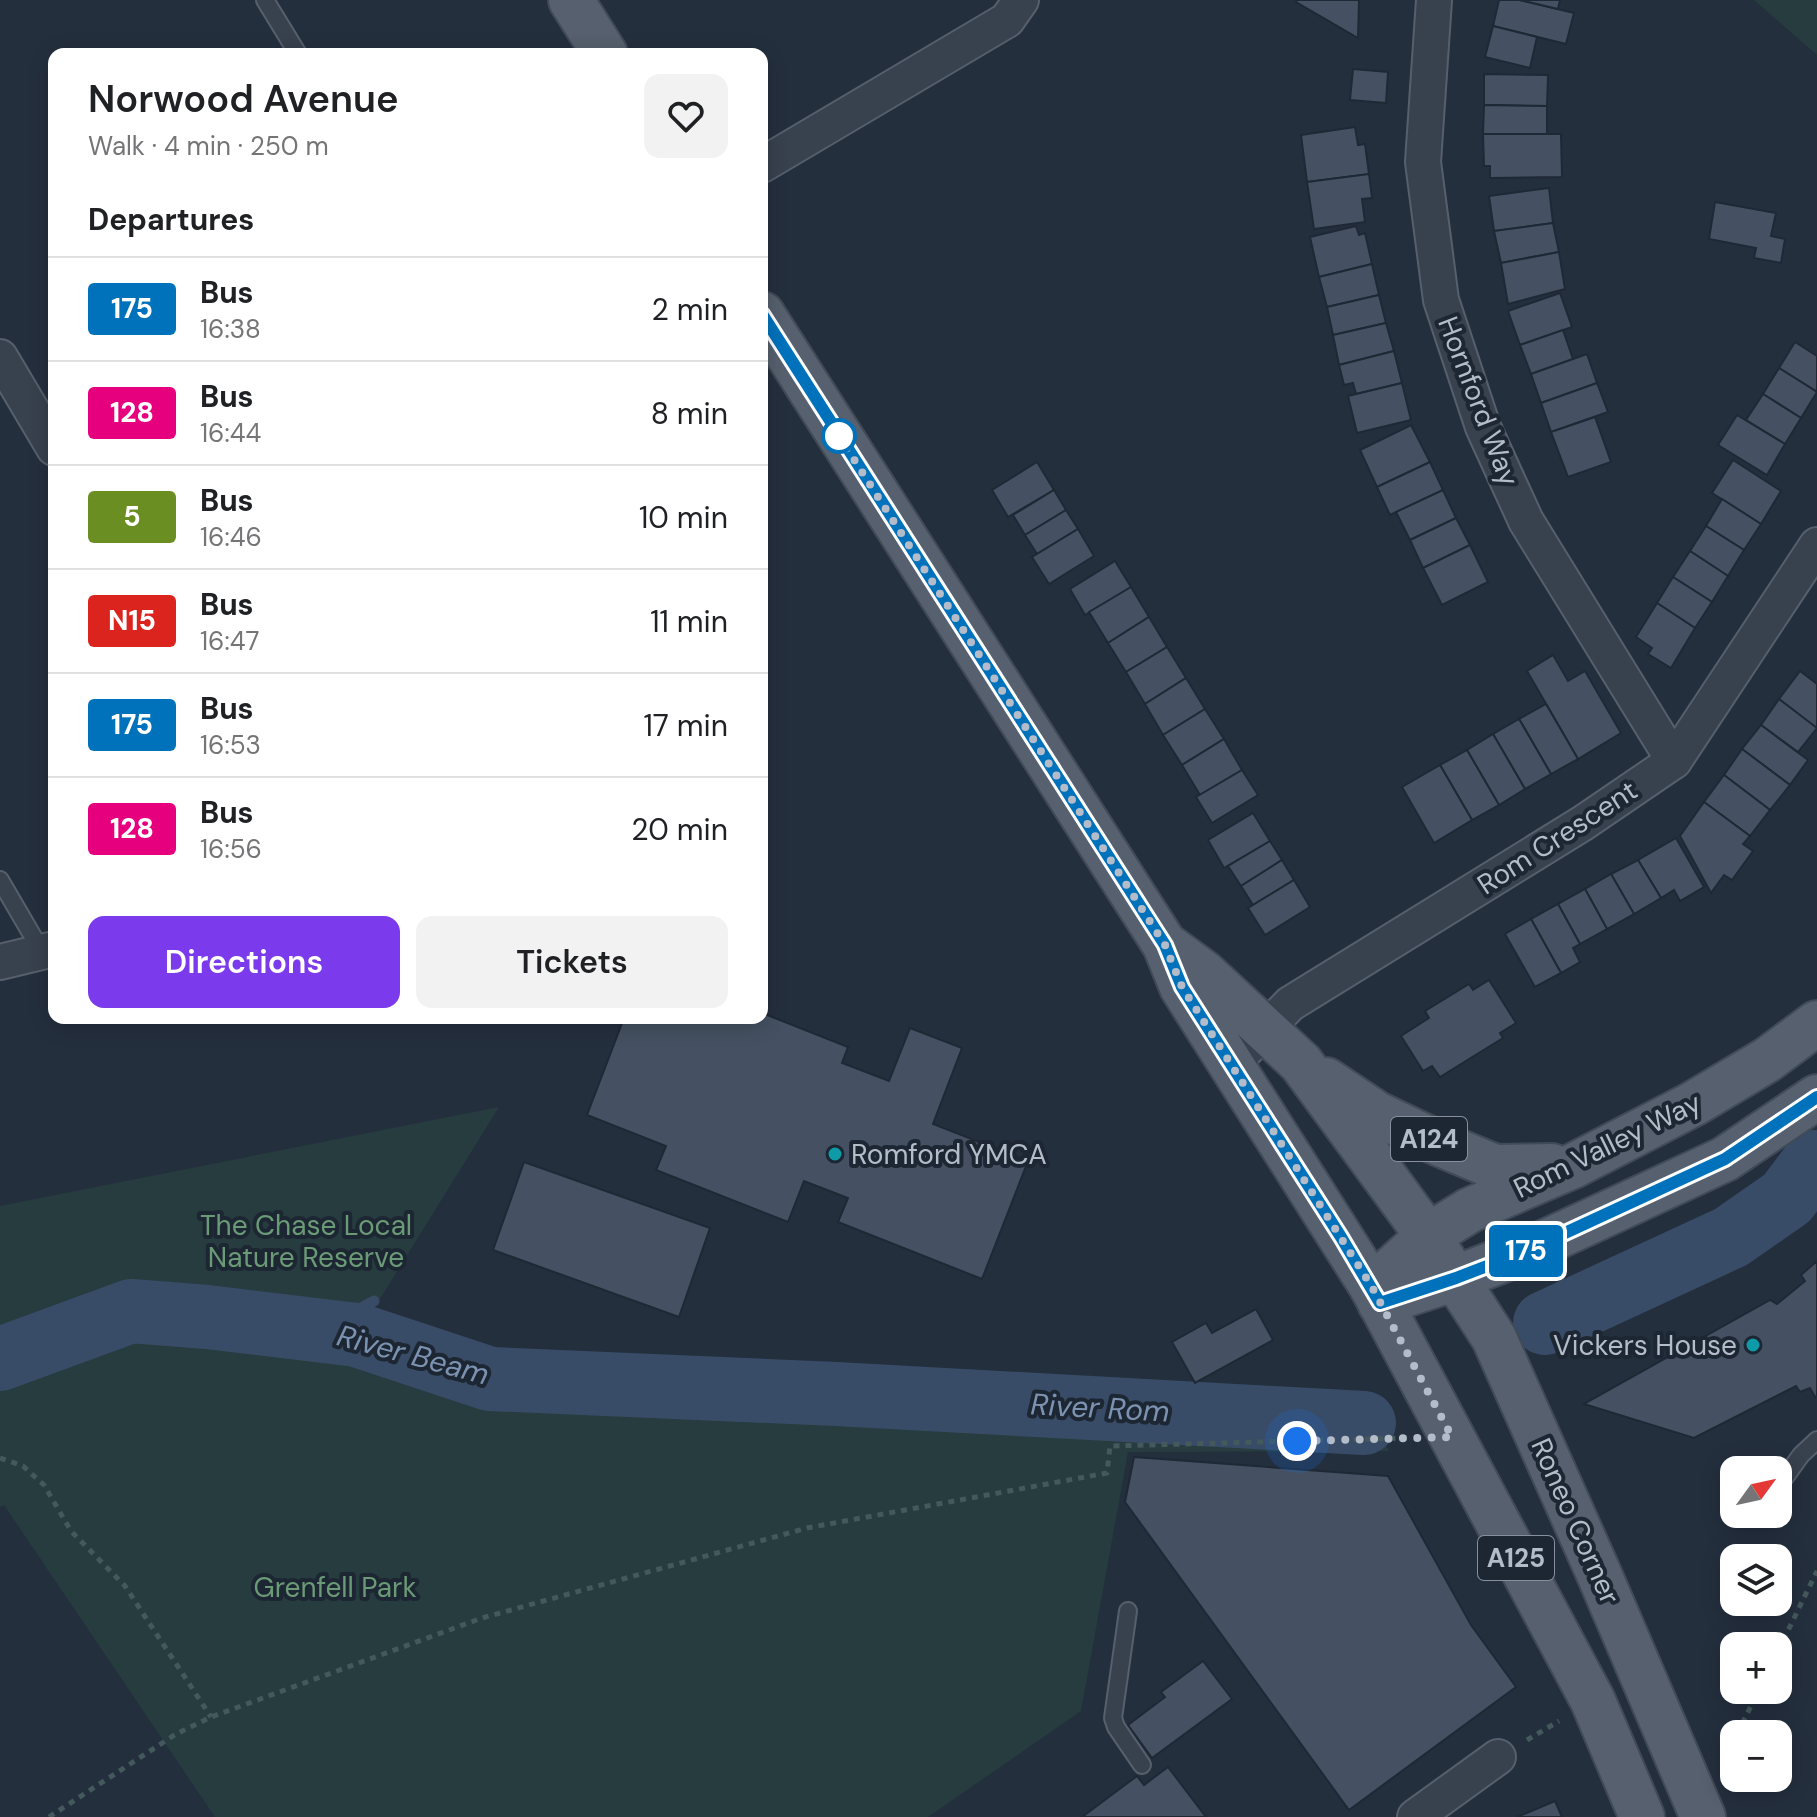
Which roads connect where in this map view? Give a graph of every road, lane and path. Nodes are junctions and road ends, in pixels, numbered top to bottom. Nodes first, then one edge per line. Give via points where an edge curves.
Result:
1 (265, 0) edge
2 (571, 0) edge
3 (1021, 0) edge
4 (1434, 0) edge
5 (294, 48) edge
6 (601, 48) edge
7 (768, 161) edge
8 (768, 331) edge
9 (0, 357) edge
10 (48, 438) edge
11 (1817, 545) edge
12 (1674, 761) junction
13 (0, 880) edge
14 (1165, 945) junction
15 (48, 950) edge
16 (0, 962) edge
17 (1817, 1023) edge
18 (1265, 1030) junction
19 (1817, 1054) edge
20 (1767, 1060) junction
21 (1301, 1063) junction
22 (1232, 1064) junction
23 (1817, 1097) edge
24 (1573, 1166) junction
25 (1428, 1236) junction
26 (1526, 1251) junction
27 (1456, 1278) junction
28 (1376, 1295) junction
29 (1494, 1338) junction
30 (1452, 1437) junction
31 (1817, 1440) edge
32 (0, 1458) edge
33 (1792, 1468) edge
34 (1817, 1571) edge
35 (1128, 1611) dead end
36 (1787, 1632) edge
37 (1593, 1701) junction
38 (211, 1717) junction
39 (1498, 1757) joint
40 (1142, 1765) dead end
41 (49, 1817) edge
42 (1415, 1817) edge
43 (1642, 1817) edge
44 (1703, 1817) edge

1 - 5 lane
2 - 6 main road
3 - 7 street via 1007,20
4 - 12 street, Hornford Way via 1423,162 1441,300 1483,427 1526,521
8 - 14 main road, A124
9 - 10 street
11 - 12 street, Rom Crescent
12 - 18 street, Rom Crescent via 1290,1004
13 - 15 lane
14 - 18 main road, A124
14 - 22 main road, A124 via 1182,987
15 - 16 street
17 - 20 main road, Rom Valley Way
18 - 21 main road, A124
18 - 22 street, Rom Crescent
19 - 20 main road, Rom Valley Way
20 - 24 main road, Rom Valley Way
21 - 24 main road, A124 via 1377,1114 1495,1167
21 - 25 main road, A124
22 - 28 main road, A124
23 - 26 main road, A125 via 1725,1159
24 - 25 main road, Rom Valley Way via 1470,1210
25 - 27 main road, Roneo Corner / A125
25 - 28 main road, Rom Valley Way
26 - 27 main road, A125
26 - 29 main road, A125 via 1500,1286
27 - 28 main road, A125
27 - 29 main road, Roneo Corner / A125
28 - 30 main road, A125
29 - 44 main road, Roneo Corner / A125
30 - 37 main road, A125
30 - 38 path via 1110,1446 1107,1473 807,1528 482,1618
31 - 33 lane
32 - 38 path via 23,1466 44,1485 71,1531 125,1586
34 - 36 path
35 - 40 lane via 1113,1718
37 - 39 path
37 - 43 main road, A125
38 - 41 path
39 - 42 street

